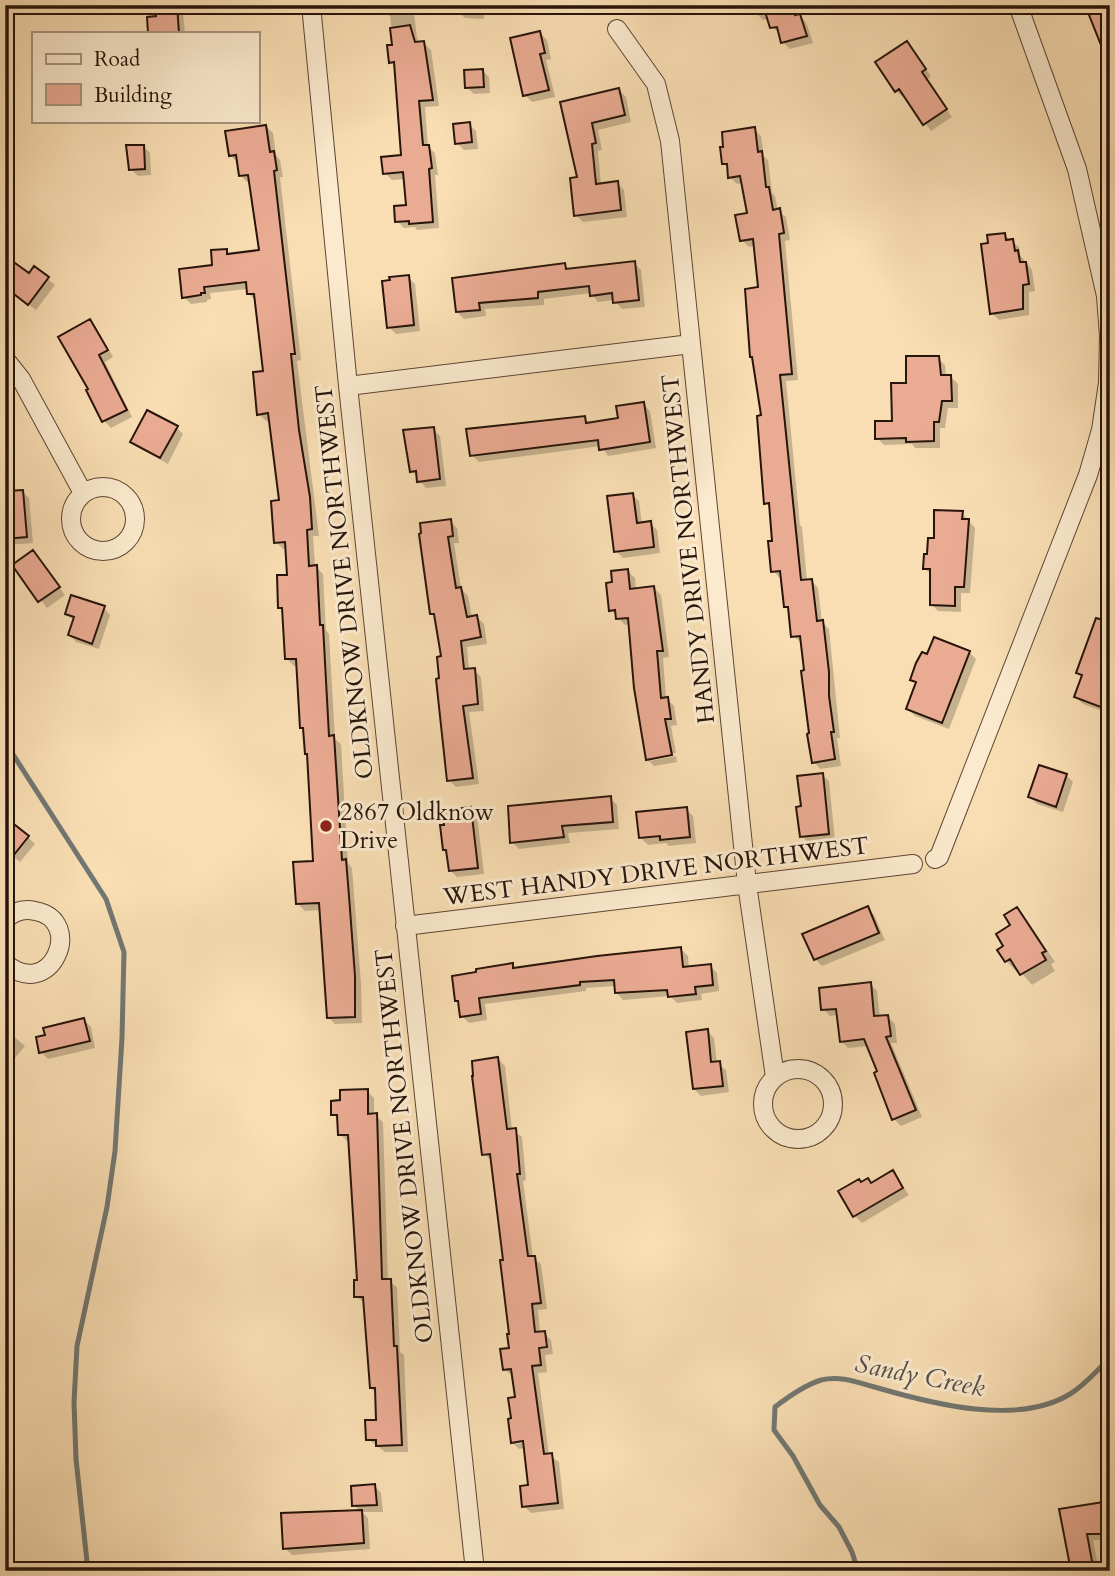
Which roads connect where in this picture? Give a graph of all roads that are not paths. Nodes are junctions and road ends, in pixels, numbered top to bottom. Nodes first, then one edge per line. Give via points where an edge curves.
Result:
1 (311, 5) edge
2 (1018, 5) edge
3 (617, 29) dead end
4 (691, 344) junction
5 (5, 359) edge
6 (348, 386) junction
7 (83, 494) dead end
8 (935, 859) dead end
9 (913, 863) dead end
10 (747, 884) junction
11 (7, 916) edge
12 (405, 926) junction
13 (5, 963) edge
14 (775, 1077) dead end
15 (475, 1571) edge

1 - 6 street, OLDKNOW DRIVE NORTHWEST
2 - 8 street via 1077,169 1106,296 1108,383 1088,475
3 - 4 street, HANDY DRIVE NORTHWEST via 656,84 670,141
4 - 6 street
4 - 10 street, HANDY DRIVE NORTHWEST
5 - 7 street via 21,379
6 - 12 street, OLDKNOW DRIVE NORTHWEST
9 - 10 street, WEST HANDY DRIVE NORTHWEST
10 - 12 street, WEST HANDY DRIVE NORTHWEST
10 - 14 street, HANDY DRIVE NORTHWEST
11 - 13 street via 41,912 60,936 60,947 51,965 32,974
12 - 15 street, OLDKNOW DRIVE NORTHWEST

